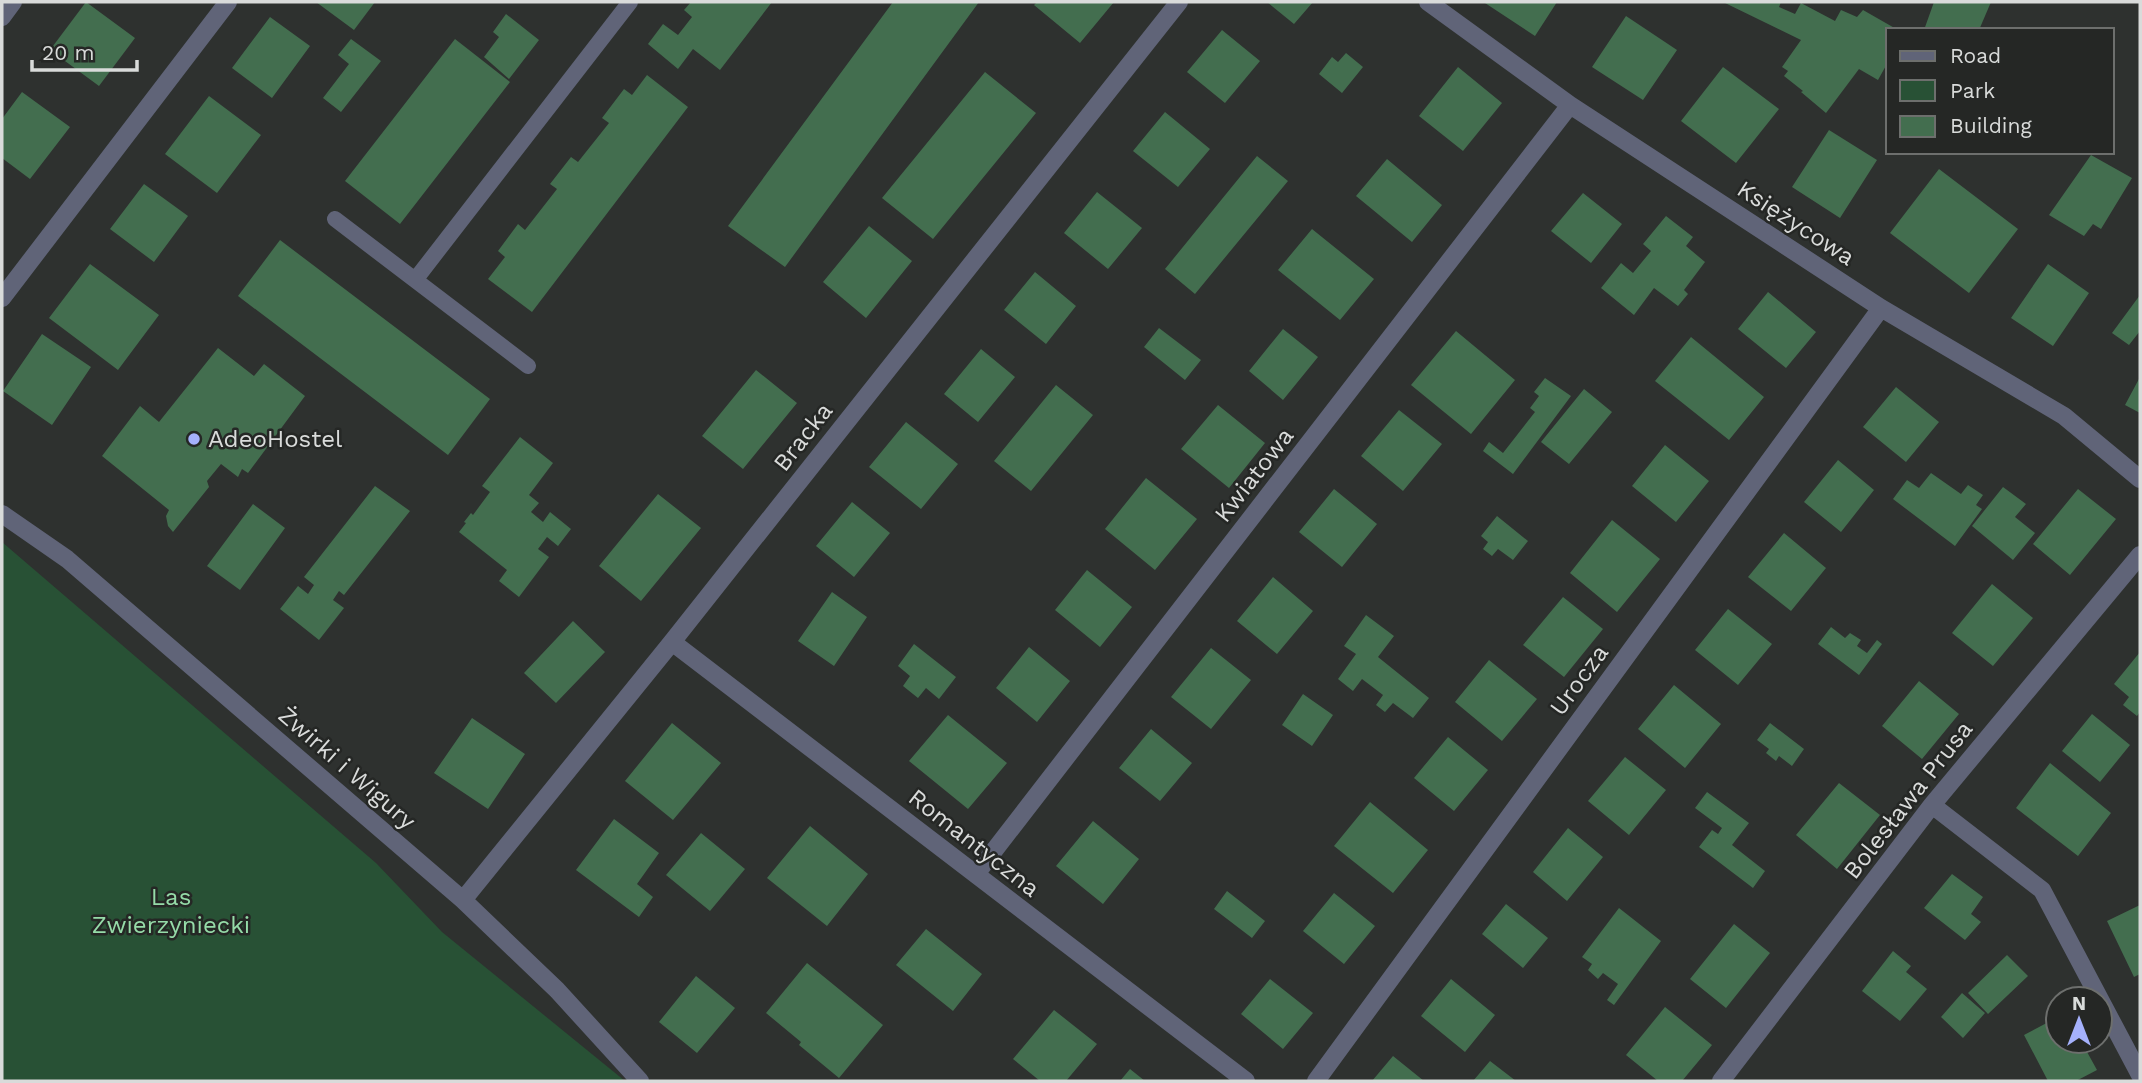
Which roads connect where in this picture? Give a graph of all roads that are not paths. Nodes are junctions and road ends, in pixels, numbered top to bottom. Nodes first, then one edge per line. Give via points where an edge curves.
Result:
1 (13, 2) edge
2 (228, 2) edge
3 (630, 2) edge
4 (1179, 2) edge
5 (1428, 2) edge
6 (2, 17) edge
7 (1570, 105) junction
8 (335, 219) dead end
9 (415, 280) junction
10 (2, 298) edge
11 (1881, 308) junction
12 (528, 366) dead end
13 (2140, 479) edge
14 (2, 514) edge
15 (2140, 555) edge
16 (672, 642) junction
17 (1932, 805) junction
18 (976, 874) junction
19 (463, 900) junction
20 (2140, 1074) edge
21 (640, 1081) edge
22 (1246, 1081) edge
23 (1316, 1081) edge
24 (1721, 1081) edge

1 - 6 street
2 - 10 street
3 - 9 lane
4 - 16 street, Bracka
5 - 7 street, Księżycowa
7 - 11 street, Księżycowa
7 - 18 street, Kwiatowa
8 - 9 lane
9 - 12 lane
11 - 13 street, Księżycowa via 2064,416
11 - 23 street, Urocza
14 - 19 street, Żwirki i Wigury via 67,558
15 - 17 street, Bolesława Prusa
16 - 18 street, Romantyczna
16 - 19 street, Bracka
17 - 20 street via 2042,890
17 - 24 street, Bolesława Prusa
18 - 22 street, Romantyczna
19 - 21 street, Żwirki i Wigury via 557,990

